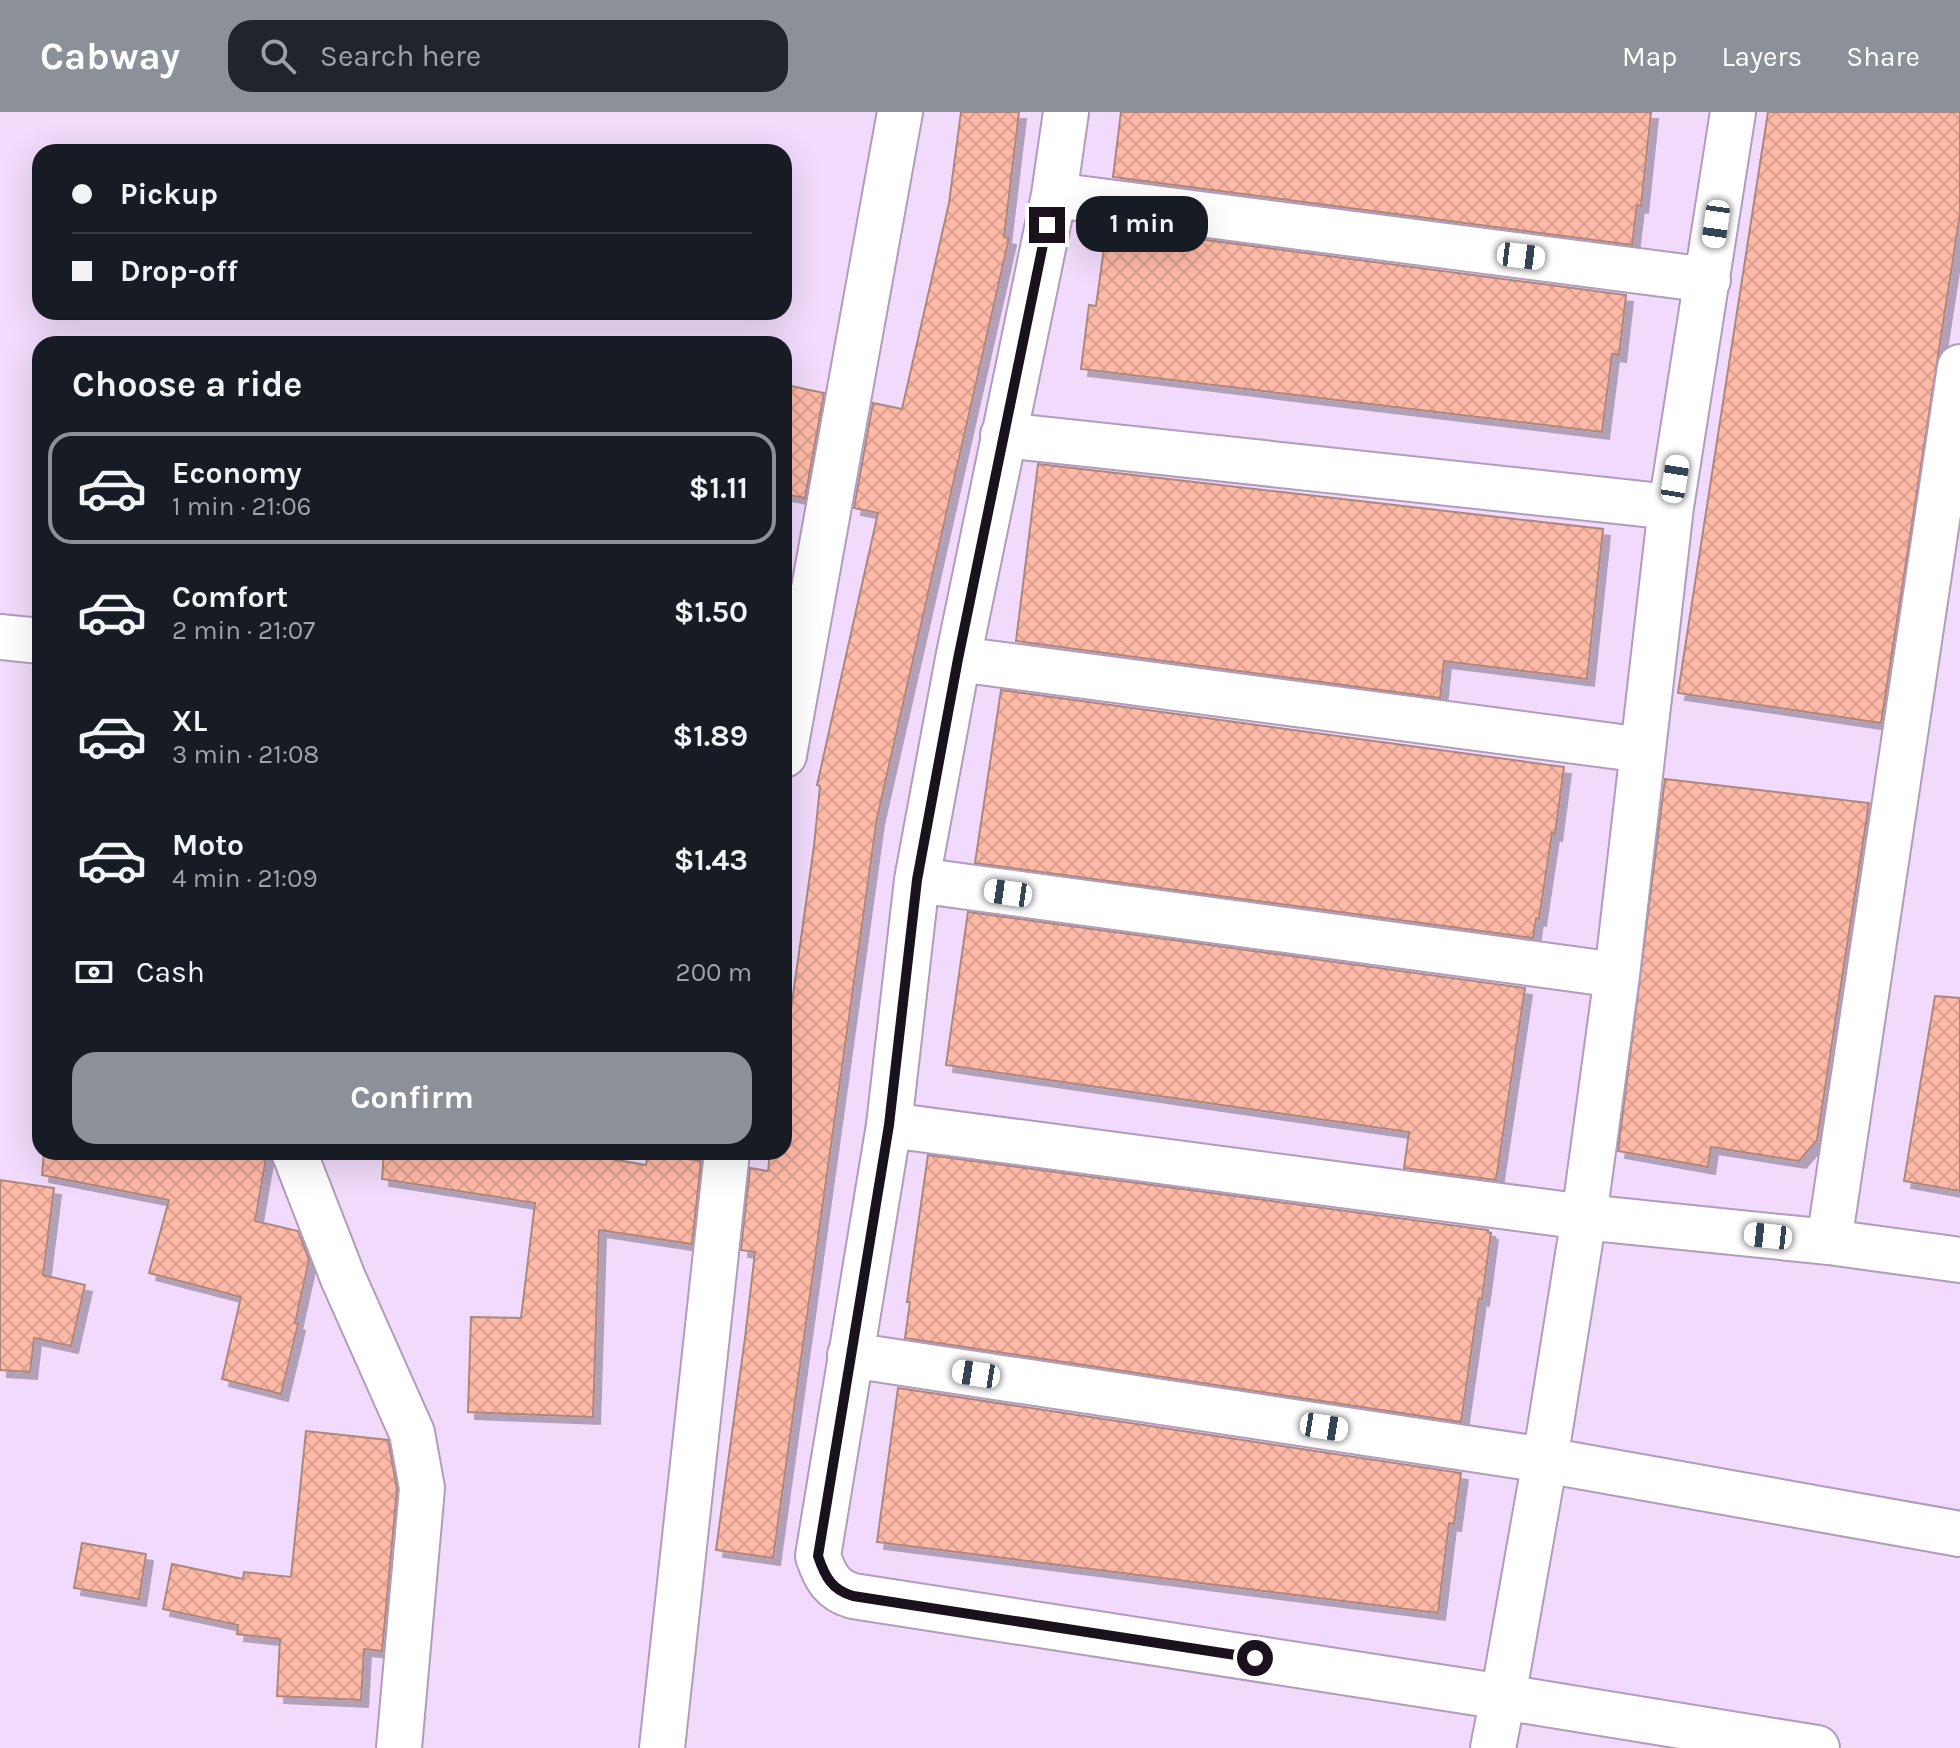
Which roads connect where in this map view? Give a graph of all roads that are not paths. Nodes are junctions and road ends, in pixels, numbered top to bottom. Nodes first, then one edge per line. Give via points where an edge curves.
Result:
1 (900, 112) edge
2 (1066, 112) edge
3 (1733, 112) edge
4 (1054, 195) junction
5 (1708, 280) junction
6 (1960, 367) edge
7 (1003, 435) junction
8 (1671, 507) junction
9 (0, 637) edge
10 (32, 640) edge
11 (958, 659) junction
12 (792, 701) edge
13 (1643, 750) junction
14 (917, 880) junction
15 (1617, 975) junction
16 (889, 1125) junction
17 (297, 1160) edge
18 (726, 1160) edge
19 (1584, 1217) junction
20 (1829, 1242) junction
21 (1960, 1260) edge
22 (850, 1355) junction
23 (1545, 1460) junction
24 (1960, 1534) edge
25 (1503, 1697) junction
26 (399, 1748) edge
27 (662, 1748) edge
28 (1493, 1748) edge
29 (1817, 1748) edge

1 - 12 street
2 - 4 street
3 - 5 street
4 - 5 street
4 - 7 street
5 - 8 street
6 - 20 street
7 - 8 street
7 - 11 street
8 - 13 street
9 - 10 street
11 - 13 street
11 - 14 street
13 - 15 street
14 - 15 street
14 - 16 street
15 - 19 street
16 - 19 street
16 - 22 street
17 - 26 street via 412,1433 422,1488
18 - 27 street
19 - 20 street
19 - 23 street
20 - 21 street
22 - 23 street
22 - 25 street via 818,1556 825,1577 839,1592
23 - 24 street
23 - 25 street
25 - 28 street
25 - 29 street

